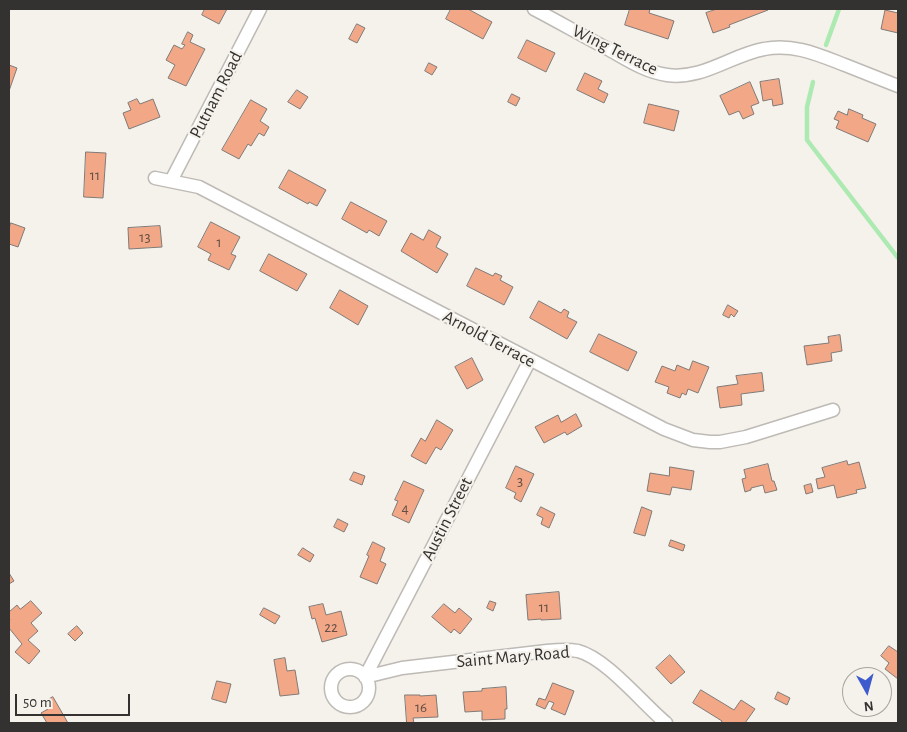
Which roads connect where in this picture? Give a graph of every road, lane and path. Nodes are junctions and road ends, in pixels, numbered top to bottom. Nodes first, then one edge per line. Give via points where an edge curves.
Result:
1 (260, 9) edge
2 (534, 9) edge
3 (898, 86) edge
4 (155, 178) dead end
5 (171, 181) junction
6 (530, 360) junction
7 (833, 410) dead end
8 (365, 677) joint
9 (666, 723) edge

1 - 5 street, Putnam Road
2 - 3 street, Wing Terrace via 638,66 658,73 678,76 699,73 758,50 785,47 811,52
4 - 5 street, Arnold Terrace
5 - 6 street, Arnold Terrace via 199,187
6 - 7 street, Arnold Terrace via 664,429 693,440 737,439
6 - 8 street, Austin Street
8 - 9 street, Saint Mary Road via 405,668 547,650 573,650 600,662

